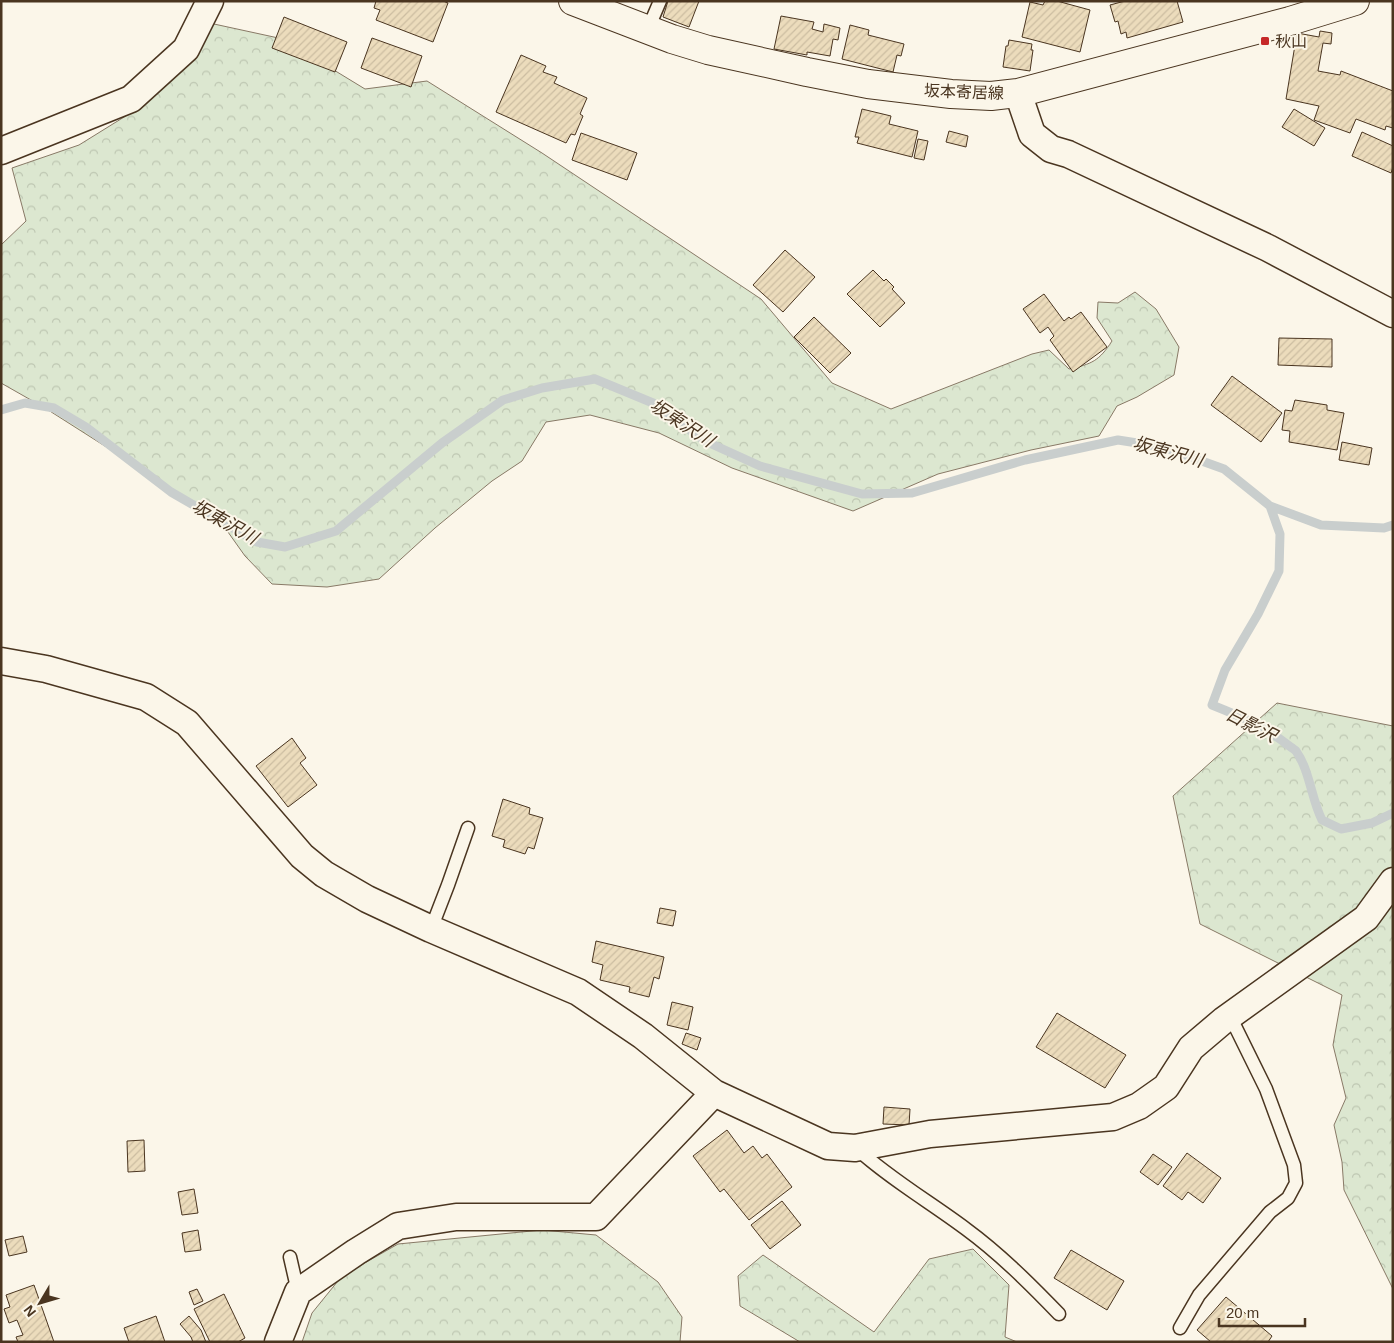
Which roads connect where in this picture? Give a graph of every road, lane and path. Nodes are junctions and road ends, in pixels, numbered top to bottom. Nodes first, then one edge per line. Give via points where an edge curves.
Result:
1 (210, 1) edge
2 (573, 1) edge
3 (660, 1) edge
4 (1355, 1) edge
5 (648, 29) junction
6 (1018, 93) junction
7 (1, 151) edge
8 (1393, 314) edge
9 (1, 661) edge
10 (468, 828) dead end
11 (1393, 882) edge
12 (430, 929) junction
13 (1230, 1016) junction
14 (714, 1093) junction
15 (855, 1148) junction
16 (290, 1257) dead end
17 (298, 1292) junction
18 (1059, 1314) dead end
19 (1180, 1328) dead end
20 (278, 1342) edge

1 - 7 street via 186,49 131,99
2 - 5 main road, 坂本寄居線
3 - 5 lane
4 - 6 main road, 坂本寄居線
5 - 6 main road, 坂本寄居線 via 708,50 868,84 991,96
6 - 8 street via 1032,134 1051,148 1268,248
9 - 12 street via 46,669 146,697 187,723 302,856 324,874
10 - 12 lane
11 - 13 street via 1366,918
12 - 14 street via 578,992 643,1036
13 - 15 street via 1191,1048 1166,1087 1139,1106 1113,1117 930,1134
13 - 19 lane via 1266,1089 1294,1165 1296,1183 1288,1198 1270,1212 1198,1295
14 - 15 street via 828,1146
14 - 17 street via 596,1217 456,1217 398,1226
15 - 18 lane via 967,1230 1032,1285
16 - 17 lane
17 - 20 street

